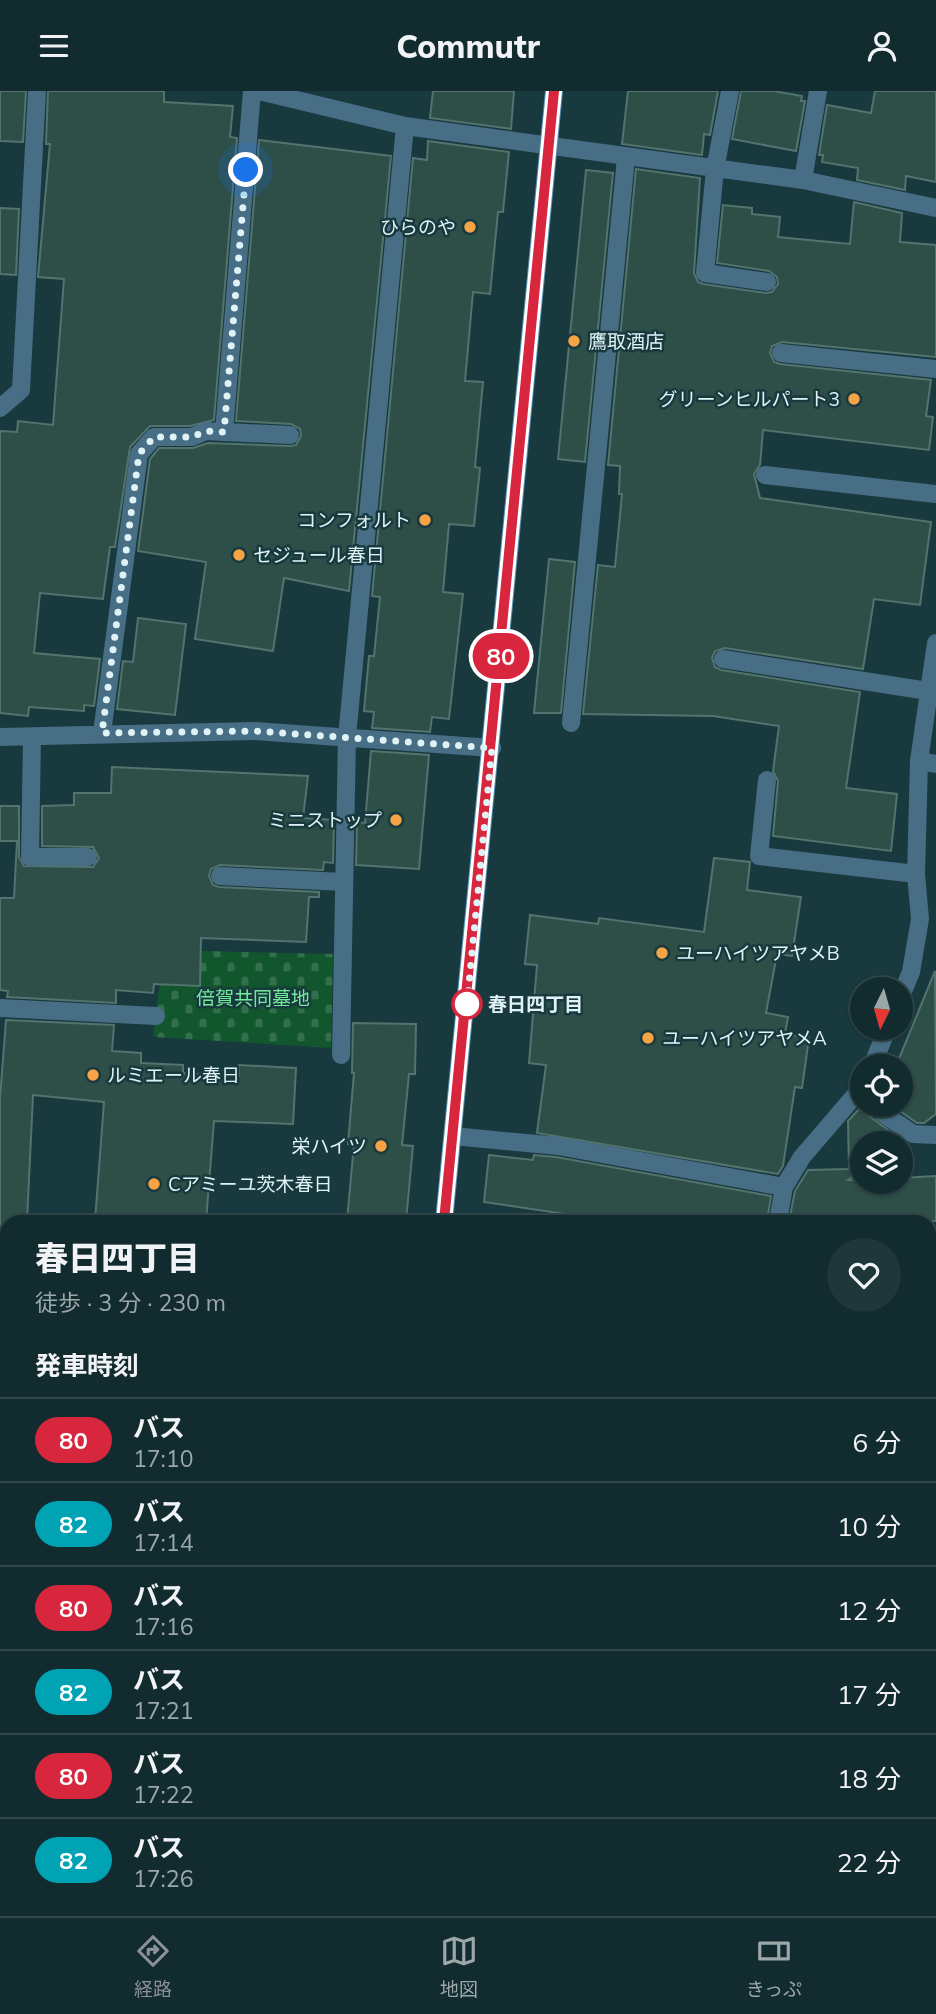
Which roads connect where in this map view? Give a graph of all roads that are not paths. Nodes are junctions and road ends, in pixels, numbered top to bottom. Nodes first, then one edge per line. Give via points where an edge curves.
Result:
1 (37, 91) edge
2 (252, 91) edge
3 (259, 91) edge
4 (554, 91) edge
5 (730, 91) edge
6 (818, 91) edge
7 (405, 126) junction
8 (548, 146) junction
9 (626, 158) junction
10 (715, 169) junction
11 (803, 180) junction
12 (936, 208) edge
13 (766, 282) dead end
14 (781, 353) dead end
15 (936, 369) edge
16 (0, 408) edge
17 (224, 432) junction
18 (290, 435) dead end
19 (765, 475) dead end
20 (936, 494) edge
21 (936, 649) edge
22 (723, 659) dead end
23 (928, 691) junction
24 (571, 723) dead end
25 (102, 733) junction
26 (0, 737) edge
27 (32, 737) junction
28 (347, 737) junction
29 (492, 748) junction
30 (927, 763) edge
31 (767, 780) dead end
32 (88, 857) dead end
33 (916, 874) junction
34 (220, 876) dead end
35 (344, 882) junction
36 (909, 977) edge
37 (0, 1008) edge
38 (156, 1016) dead end
39 (341, 1055) dead end
40 (850, 1108) edge
41 (890, 1117) edge
42 (936, 1135) edge
43 (453, 1136) junction
44 (784, 1187) junction
45 (445, 1215) edge
46 (779, 1215) edge

1 - 16 street via 21,390
2 - 17 street
3 - 7 street
4 - 8 street
5 - 10 street
6 - 11 street
7 - 8 street
7 - 28 street
8 - 9 street
8 - 29 street
9 - 10 street
9 - 24 street
10 - 11 street
10 - 13 street via 705,272
11 - 12 street
14 - 15 street
17 - 18 street
17 - 25 street via 154,437 139,454
19 - 20 street
21 - 23 street
22 - 23 street
23 - 30 street
25 - 27 street
25 - 28 street via 255,731
26 - 27 street
27 - 32 street via 30,857
28 - 29 street
28 - 35 street
29 - 43 street
30 - 33 street
31 - 33 street via 758,856
33 - 36 street via 920,919
34 - 35 street
35 - 39 street
37 - 38 street
40 - 44 street via 802,1157
41 - 42 street via 913,1134
43 - 44 street via 558,1146
43 - 45 street
44 - 46 street

